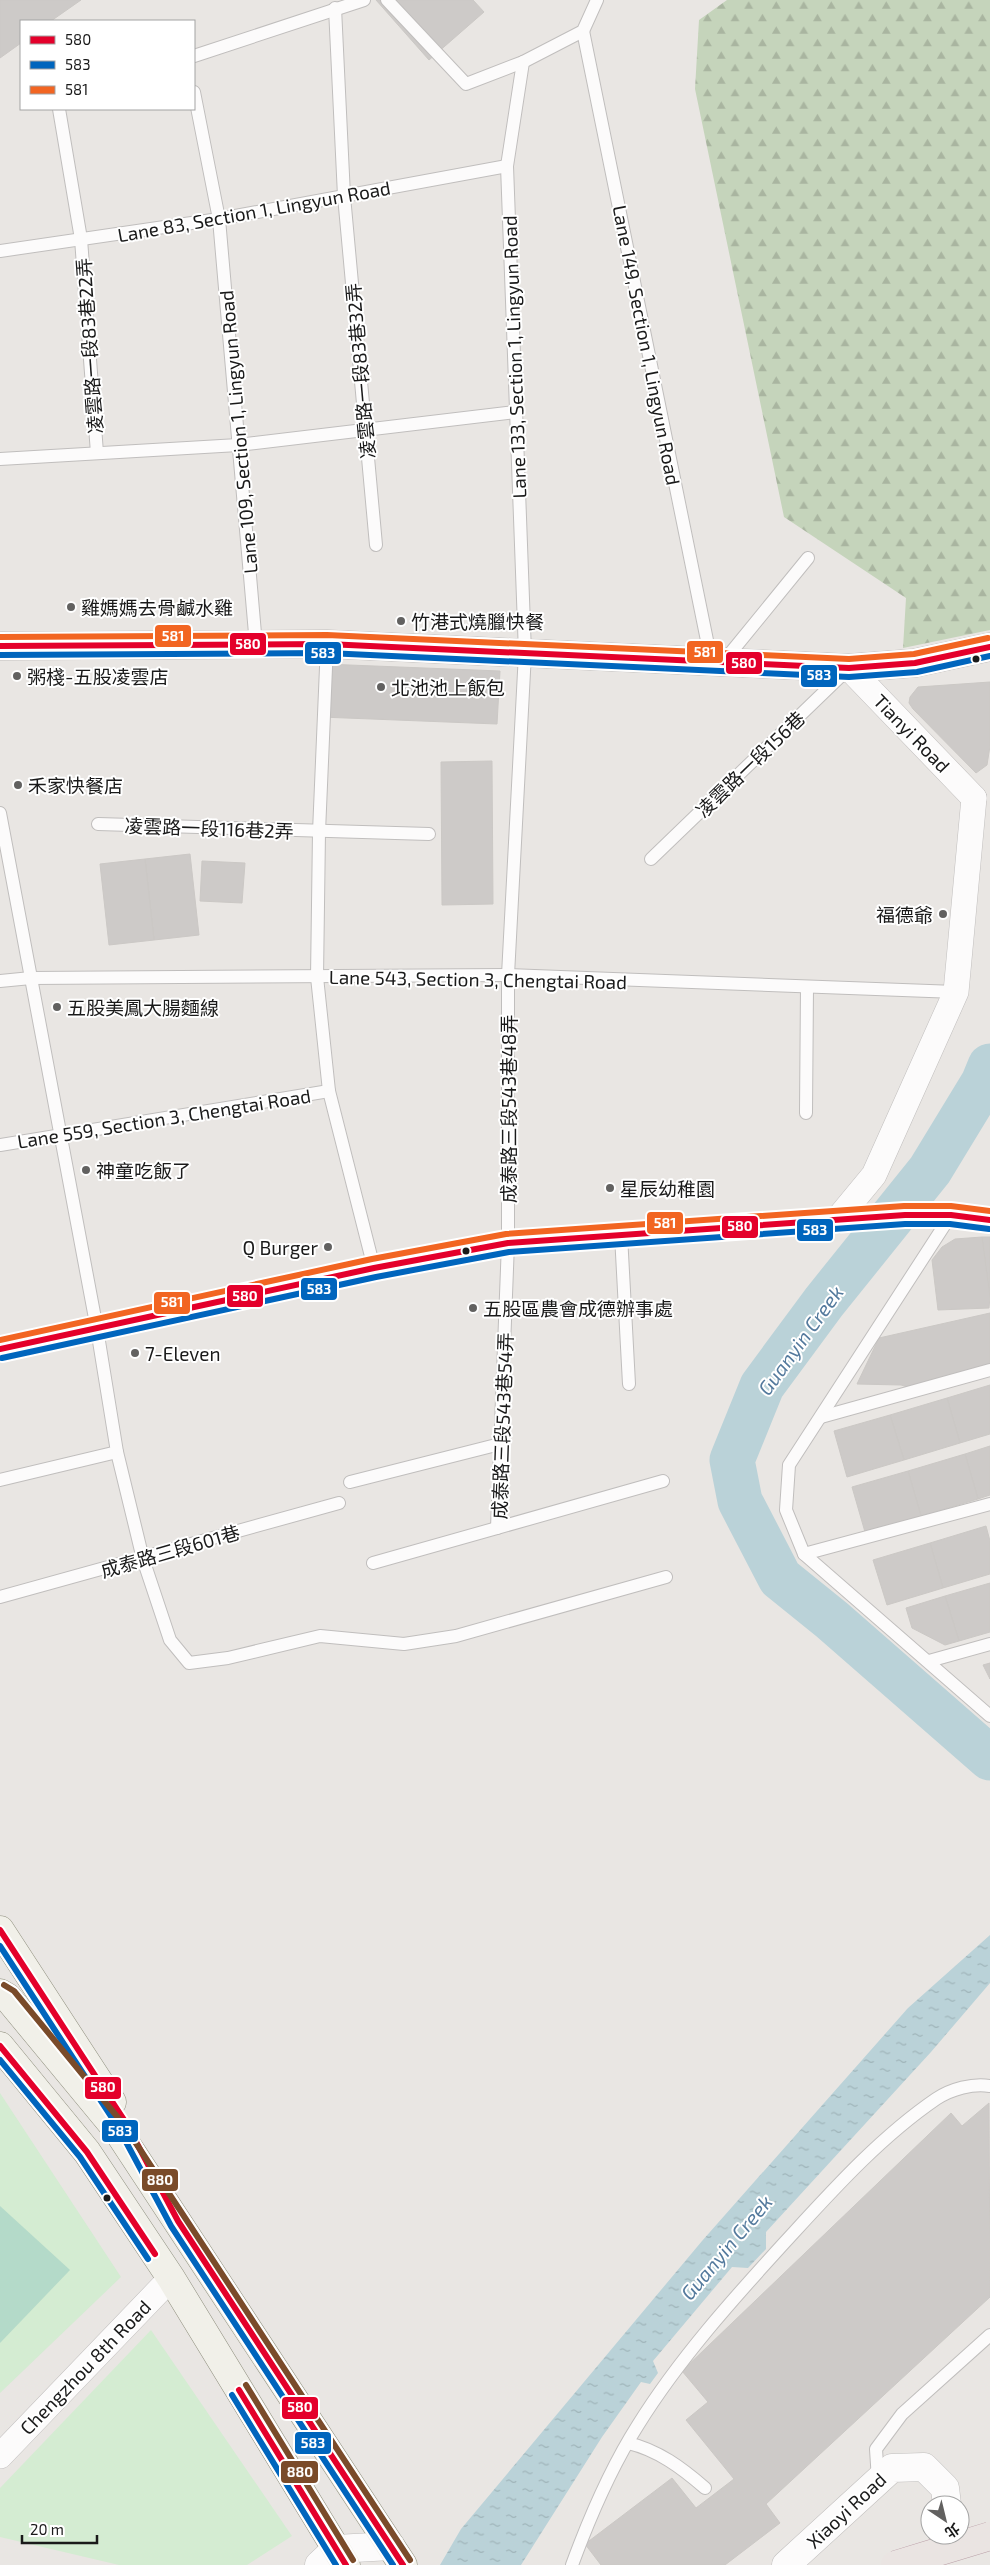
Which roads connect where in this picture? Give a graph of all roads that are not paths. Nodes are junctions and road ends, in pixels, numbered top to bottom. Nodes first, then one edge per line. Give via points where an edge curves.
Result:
1 (364, 0) edge
2 (387, 0) edge
3 (597, 0) edge
4 (335, 8) junction
5 (583, 31) junction
6 (195, 56) edge
7 (523, 62) junction
8 (195, 97) edge
9 (59, 110) edge
10 (507, 166) junction
11 (344, 196) junction
12 (220, 219) junction
13 (81, 240) junction
14 (0, 251) edge
15 (515, 412) junction
16 (365, 430) junction
17 (238, 445) junction
18 (97, 453) junction
19 (0, 459) edge
20 (376, 545) dead end
21 (808, 558) dead end
22 (327, 644) junction
23 (256, 645) junction
24 (0, 646) edge
25 (990, 647) edge
26 (525, 653) junction
27 (718, 660) junction
28 (849, 668) junction
29 (982, 799) edge
30 (0, 813) edge
31 (98, 824) dead end
32 (319, 832) junction
33 (429, 834) dead end
34 (652, 859) dead end
35 (508, 975) junction
36 (317, 977) junction
37 (31, 978) junction
38 (0, 981) edge
39 (807, 987) junction
40 (956, 992) junction
41 (329, 1091) junction
42 (806, 1113) dead end
43 (60, 1134) junction
44 (0, 1145) edge
45 (951, 1215) junction
46 (990, 1220) edge
47 (836, 1221) junction
48 (621, 1235) junction
49 (508, 1243) junction
50 (374, 1268) junction
51 (97, 1329) junction
52 (0, 1349) edge
53 (990, 1370) edge
54 (629, 1384) dead end
55 (821, 1417) junction
56 (500, 1444) junction
57 (117, 1452) junction
58 (0, 1480) edge
59 (664, 1481) dead end
60 (350, 1482) dead end
61 (339, 1503) dead end
62 (990, 1504) edge
63 (497, 1528) junction
64 (804, 1554) junction
65 (143, 1559) junction
66 (373, 1563) dead end
67 (666, 1577) dead end
68 (0, 1597) edge
69 (990, 1644) edge
70 (929, 1661) junction
71 (990, 1716) edge
72 (0, 1930) edge
73 (0, 1993) edge
74 (0, 2046) edge
75 (990, 2086) edge
76 (178, 2221) junction
77 (170, 2278) junction
78 (990, 2335) edge
79 (628, 2443) junction
80 (0, 2456) edge
81 (878, 2480) junction
82 (705, 2488) dead end
83 (946, 2495) edge
84 (990, 2536) edge
85 (939, 2545) edge
86 (391, 2558) edge
87 (334, 2560) edge
88 (572, 2565) edge
89 (786, 2565) edge
90 (895, 2565) edge
91 (932, 2565) edge

1 - 4 lane
2 - 7 lane via 466,84
3 - 5 lane
4 - 6 lane
4 - 11 lane, 凌雲路一段83巷32弄
5 - 7 lane
5 - 27 lane, Lane 149, Section 1, Lingyun Road
7 - 10 lane, Lane 133, Section 1, Lingyun Road
8 - 12 lane, Lane 109, Section 1, Lingyun Road
9 - 13 lane, 凌雲路一段83巷22弄
10 - 11 lane, Lane 83, Section 1, Lingyun Road
10 - 15 lane, Lane 133, Section 1, Lingyun Road
11 - 12 lane, Lane 83, Section 1, Lingyun Road
11 - 16 lane, 凌雲路一段83巷32弄
12 - 13 lane, Lane 83, Section 1, Lingyun Road
12 - 17 lane, Lane 109, Section 1, Lingyun Road
13 - 14 lane, Lane 83, Section 1, Lingyun Road
13 - 18 lane, 凌雲路一段83巷22弄
15 - 16 lane
15 - 26 lane, Lane 133, Section 1, Lingyun Road
16 - 17 lane
16 - 20 lane, 凌雲路一段83巷32弄
17 - 18 lane
17 - 23 lane, Lane 109, Section 1, Lingyun Road
18 - 19 lane
21 - 27 lane
22 - 23 street
22 - 26 street
22 - 32 lane
23 - 24 street
25 - 28 street via 915,663
26 - 27 street
26 - 35 lane, Lane 133, Section 1, Lingyun Road
27 - 28 street
28 - 29 street, Tianyi Road
28 - 34 lane, 凌雲路一段156巷
29 - 40 street
30 - 37 lane
31 - 32 lane, 凌雲路一段116巷2弄
32 - 33 lane, 凌雲路一段116巷2弄
32 - 36 lane
35 - 36 lane, Lane 543, Section 3, Chengtai Road
35 - 39 lane, Lane 543, Section 3, Chengtai Road
35 - 49 lane, 成泰路三段543巷48弄
36 - 37 lane, Lane 543, Section 3, Chengtai Road
36 - 41 lane
37 - 38 lane, Lane 543, Section 3, Chengtai Road
37 - 43 lane
39 - 40 lane, Lane 543, Section 3, Chengtai Road
39 - 42 lane
40 - 47 street via 874,1175
41 - 43 lane, Lane 559, Section 3, Chengtai Road
41 - 50 lane
43 - 44 lane, Lane 559, Section 3, Chengtai Road
43 - 51 lane
45 - 46 street
45 - 47 street
45 - 55 lane
47 - 48 street
48 - 49 street
48 - 54 lane
49 - 50 street
49 - 56 lane, 成泰路三段543巷54弄
50 - 51 street
51 - 52 street
51 - 57 lane
53 - 55 lane
55 - 64 lane via 789,1465 786,1510
56 - 60 lane
56 - 63 lane, 成泰路三段543巷54弄
57 - 58 lane
57 - 65 lane
59 - 63 lane, 成泰路三段543巷54弄
61 - 65 lane, 成泰路三段601巷
62 - 64 lane
63 - 66 lane
64 - 70 lane
65 - 67 lane via 170,1640 189,1663 228,1658 320,1636 404,1644 456,1636
65 - 68 lane, 成泰路三段601巷
69 - 70 lane
70 - 71 lane
72 - 76 main road via 126,2122
73 - 76 main road via 117,2130
74 - 77 main road via 87,2152
75 - 79 lane via 979,2084 937,2098 889,2136 824,2200 690,2353
76 - 86 main road
77 - 80 street, Chengzhou 8th Road
77 - 87 main road
78 - 81 lane via 902,2414 876,2449
79 - 82 lane via 645,2447 668,2459
79 - 88 lane via 600,2493
81 - 83 street, Xiaoyi Road via 892,2468 924,2467 945,2488
81 - 89 street, Xiaoyi Road
84 - 90 highway, bridge
85 - 91 street
86 - 87 street

